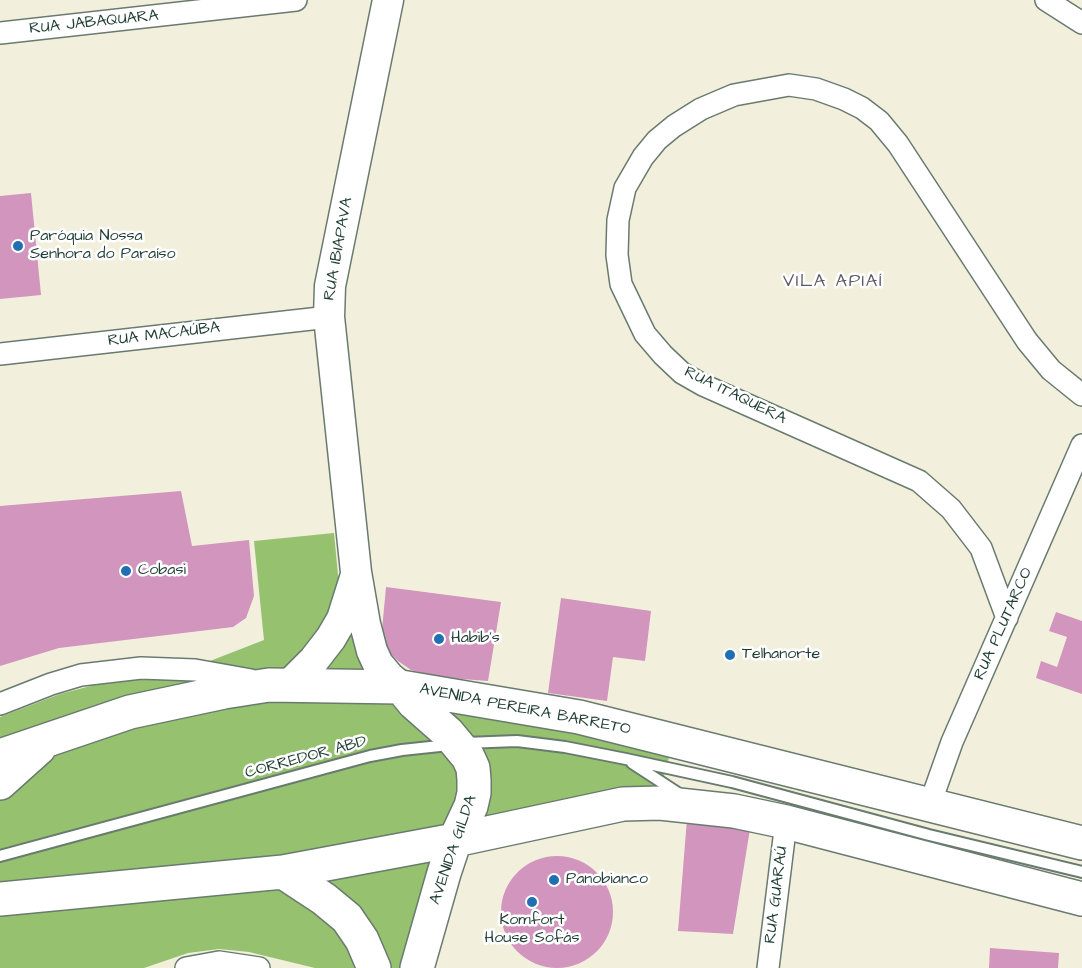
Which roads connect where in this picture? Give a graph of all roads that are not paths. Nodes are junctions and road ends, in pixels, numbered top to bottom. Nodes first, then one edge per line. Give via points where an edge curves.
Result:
1 (296, 0) edge
2 (388, 0) edge
3 (1046, 0) edge
4 (1082, 23) edge
5 (0, 33) edge
6 (329, 316) junction
7 (0, 354) edge
8 (1082, 395) edge
9 (1082, 445) edge
10 (356, 572) junction
11 (1007, 618) junction
12 (279, 685) junction
13 (401, 687) junction
14 (0, 704) edge
15 (52, 737) junction
16 (458, 744) junction
17 (0, 756) edge
18 (626, 759) junction
19 (0, 783) edge
20 (930, 804) junction
21 (699, 807) junction
22 (786, 822) junction
23 (455, 840) junction
24 (1082, 843) edge
25 (0, 856) edge
26 (284, 872) junction
27 (1082, 872) edge
28 (7, 892) edge
29 (1082, 899) edge
30 (186, 968) edge
31 (260, 968) edge
32 (374, 968) edge
33 (417, 968) edge
34 (768, 968) edge

1 - 5 street, RUA JABAQUARA
2 - 6 main road, RUA IBIAPAVA via 330,286
3 - 4 street
6 - 7 street, RUA MACAÚBA
6 - 10 main road, RUA IBIAPAVA
8 - 11 street, RUA ITAQUERA via 1051,370 1027,341 898,144 879,121 844,99 816,88 789,85 734,95 700,109 657,140 626,188 618,220 621,284 645,334 663,355 703,385 919,481 951,509 981,548
9 - 11 street, RUA PLUTARCO
10 - 12 main road, RUA IBIAPAVA via 342,619 331,638 314,660
10 - 13 main road, RUA IBIAPAVA via 372,651 378,664
11 - 20 street, RUA PLUTARCO via 952,742
12 - 13 main road, AVENIDA PEREIRA BARRETO
12 - 14 street via 195,670 141,668 81,675
12 - 15 main road, AVENIDA PEREIRA BARRETO via 141,709
13 - 16 main road, AVENIDA GILDA
13 - 20 main road, AVENIDA PEREIRA BARRETO via 579,717
15 - 17 main road, AVENIDA PEREIRA BARRETO
15 - 19 main road
16 - 18 lane, CORREDOR ABD via 517,741
16 - 23 main road, AVENIDA GILDA via 473,768 474,793
16 - 25 lane, CORREDOR ABD via 370,756
18 - 21 lane, CORREDOR ABD
18 - 27 lane, CORREDOR ABD via 732,782
20 - 24 main road, AVENIDA PEREIRA BARRETO
21 - 22 main road
21 - 23 main road via 622,804
22 - 29 main road
22 - 34 street, RUA GUARAÚ
23 - 26 main road
23 - 33 main road, AVENIDA GILDA
26 - 28 main road
26 - 32 main road via 347,918
30 - 31 street via 219,962

